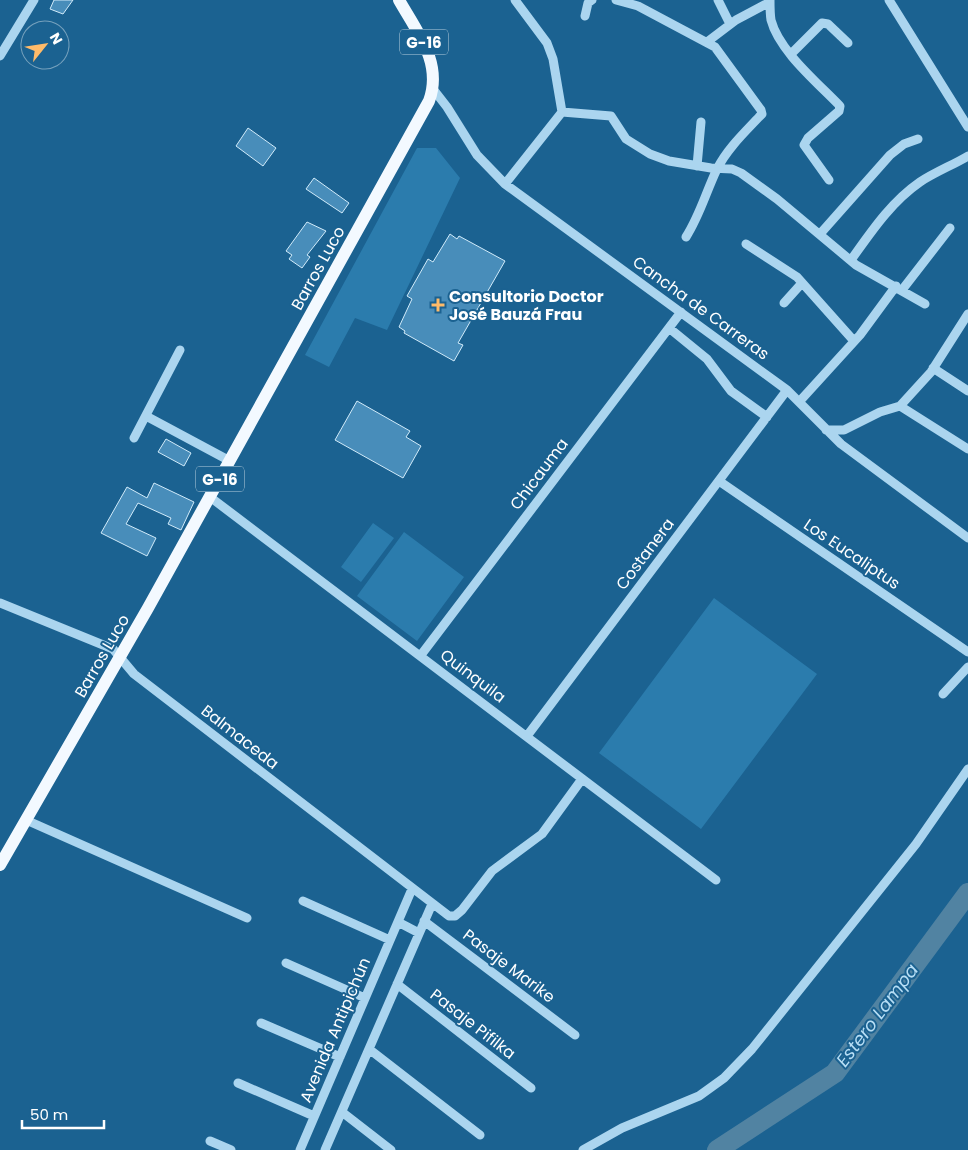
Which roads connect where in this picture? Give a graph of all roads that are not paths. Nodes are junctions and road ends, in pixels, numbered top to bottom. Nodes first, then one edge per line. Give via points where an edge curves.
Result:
1 (34, 0) edge
2 (399, 0) edge
3 (515, 0) edge
4 (592, 0) edge
5 (616, 0) edge
6 (718, 0) edge
7 (889, 0) edge
8 (770, 1) edge
9 (639, 3) edge
10 (585, 16) dead end
11 (730, 24) junction
12 (707, 42) junction
13 (848, 43) dead end
14 (791, 54) junction
15 (0, 56) edge
16 (433, 89) junction
17 (562, 112) junction
18 (701, 122) dead end
19 (968, 127) edge
20 (918, 139) dead end
21 (968, 156) edge
22 (697, 166) junction
23 (718, 169) junction
24 (829, 180) dead end
25 (505, 184) junction
26 (950, 228) dead end
27 (820, 234) junction
28 (686, 237) dead end
29 (746, 244) dead end
30 (851, 260) junction
31 (802, 282) junction
32 (899, 288) junction
33 (784, 303) dead end
34 (925, 304) dead end
35 (681, 312) junction
36 (968, 314) edge
37 (668, 328) junction
38 (854, 341) junction
39 (180, 350) dead end
40 (934, 368) junction
41 (787, 390) junction
42 (968, 391) edge
43 (799, 402) junction
44 (900, 406) junction
45 (146, 416) junction
46 (767, 417) junction
47 (826, 430) junction
48 (134, 438) dead end
49 (968, 449) edge
50 (230, 461) junction
51 (719, 481) junction
52 (210, 497) junction
53 (968, 538) edge
54 (0, 603) edge
55 (968, 652) edge
56 (421, 655) junction
57 (120, 658) junction
58 (968, 667) edge
59 (944, 694) dead end
60 (527, 736) junction
61 (968, 768) edge
62 (582, 779) junction
63 (26, 820) junction
64 (0, 865) edge
65 (716, 880) dead end
66 (412, 889) junction
67 (302, 901) dead end
68 (432, 904) junction
69 (247, 918) dead end
70 (424, 921) junction
71 (398, 922) junction
72 (419, 933) junction
73 (390, 940) junction
74 (286, 963) dead end
75 (397, 984) junction
76 (365, 998) junction
77 (261, 1023) dead end
78 (575, 1035) dead end
79 (369, 1048) junction
80 (340, 1057) junction
81 (238, 1083) dead end
82 (531, 1088) dead end
83 (342, 1112) junction
84 (314, 1116) junction
85 (480, 1135) dead end
86 (210, 1141) dead end
87 (231, 1150) edge
88 (300, 1150) edge
89 (325, 1150) edge
90 (391, 1150) edge
91 (583, 1150) edge

1 - 15 street
2 - 16 main road, G-16 via 429,52
3 - 17 street via 546,43 553,59
4 - 10 street
5 - 9 street
6 - 11 street
7 - 19 street
8 - 11 street
8 - 14 street via 771,19
9 - 12 street
11 - 12 street
12 - 23 street via 724,56 762,114 730,148
13 - 14 street via 828,24 822,23
14 - 24 street via 841,108 804,145
16 - 25 street, Cancha de Carreras via 477,154
16 - 50 main road, Barros Luco / G-16
17 - 22 street via 611,116 621,134 632,144 669,161
17 - 25 street
18 - 22 street
20 - 27 street via 890,154
21 - 30 street via 928,177 905,194 882,218
22 - 23 street
23 - 27 street via 741,173
23 - 28 street
25 - 35 street, Cancha de Carreras
26 - 32 street
27 - 30 street
29 - 31 street via 786,268
30 - 32 street
31 - 33 street
31 - 38 street
32 - 34 street
32 - 38 street
35 - 37 street, Chicauma
35 - 41 street, Cancha de Carreras
36 - 40 street
37 - 46 street via 707,359 731,391
37 - 56 street, Chicauma
38 - 43 street
39 - 45 street
40 - 42 street
40 - 44 street
41 - 43 street, Cancha de Carreras
41 - 46 street, Costanera
43 - 47 street, Cancha de Carreras
44 - 47 street via 844,430
44 - 49 street
45 - 48 street
45 - 50 street
46 - 51 street, Costanera
47 - 53 street, Cancha de Carreras via 852,453
50 - 52 main road, Barros Luco / G-16
51 - 55 street, Los Eucaliptus
51 - 60 street, Costanera
52 - 56 street, Quinquila
52 - 57 main road, Barros Luco / G-16
54 - 57 street, Balmaceda via 109,647
56 - 60 street, Quinquila
57 - 63 main road, Barros Luco / G-16
57 - 66 street, Balmaceda via 134,674
58 - 59 street
60 - 62 street, Quinquila
61 - 91 street via 916,844 752,1049 724,1078 698,1096 622,1128
62 - 65 street, Quinquila
62 - 68 street, Balmaceda via 542,834 499,865 462,910 451,916
63 - 64 main road, Barros Luco / G-16
63 - 69 street
66 - 68 street, Balmaceda
66 - 71 street, Avenida Antipichún
67 - 73 street
68 - 70 street
70 - 72 street
70 - 78 street, Pasaje Marike
71 - 72 street
71 - 73 street, Avenida Antipichún
72 - 75 street
73 - 76 street, Avenida Antipichún
74 - 76 street
75 - 79 street
75 - 82 street, Pasaje Pifilka
76 - 80 street, Avenida Antipichún
77 - 80 street
79 - 83 street
79 - 85 street
80 - 84 street, Avenida Antipichún
81 - 84 street
83 - 89 street
83 - 90 street
84 - 88 street, Avenida Antipichún
86 - 87 street

